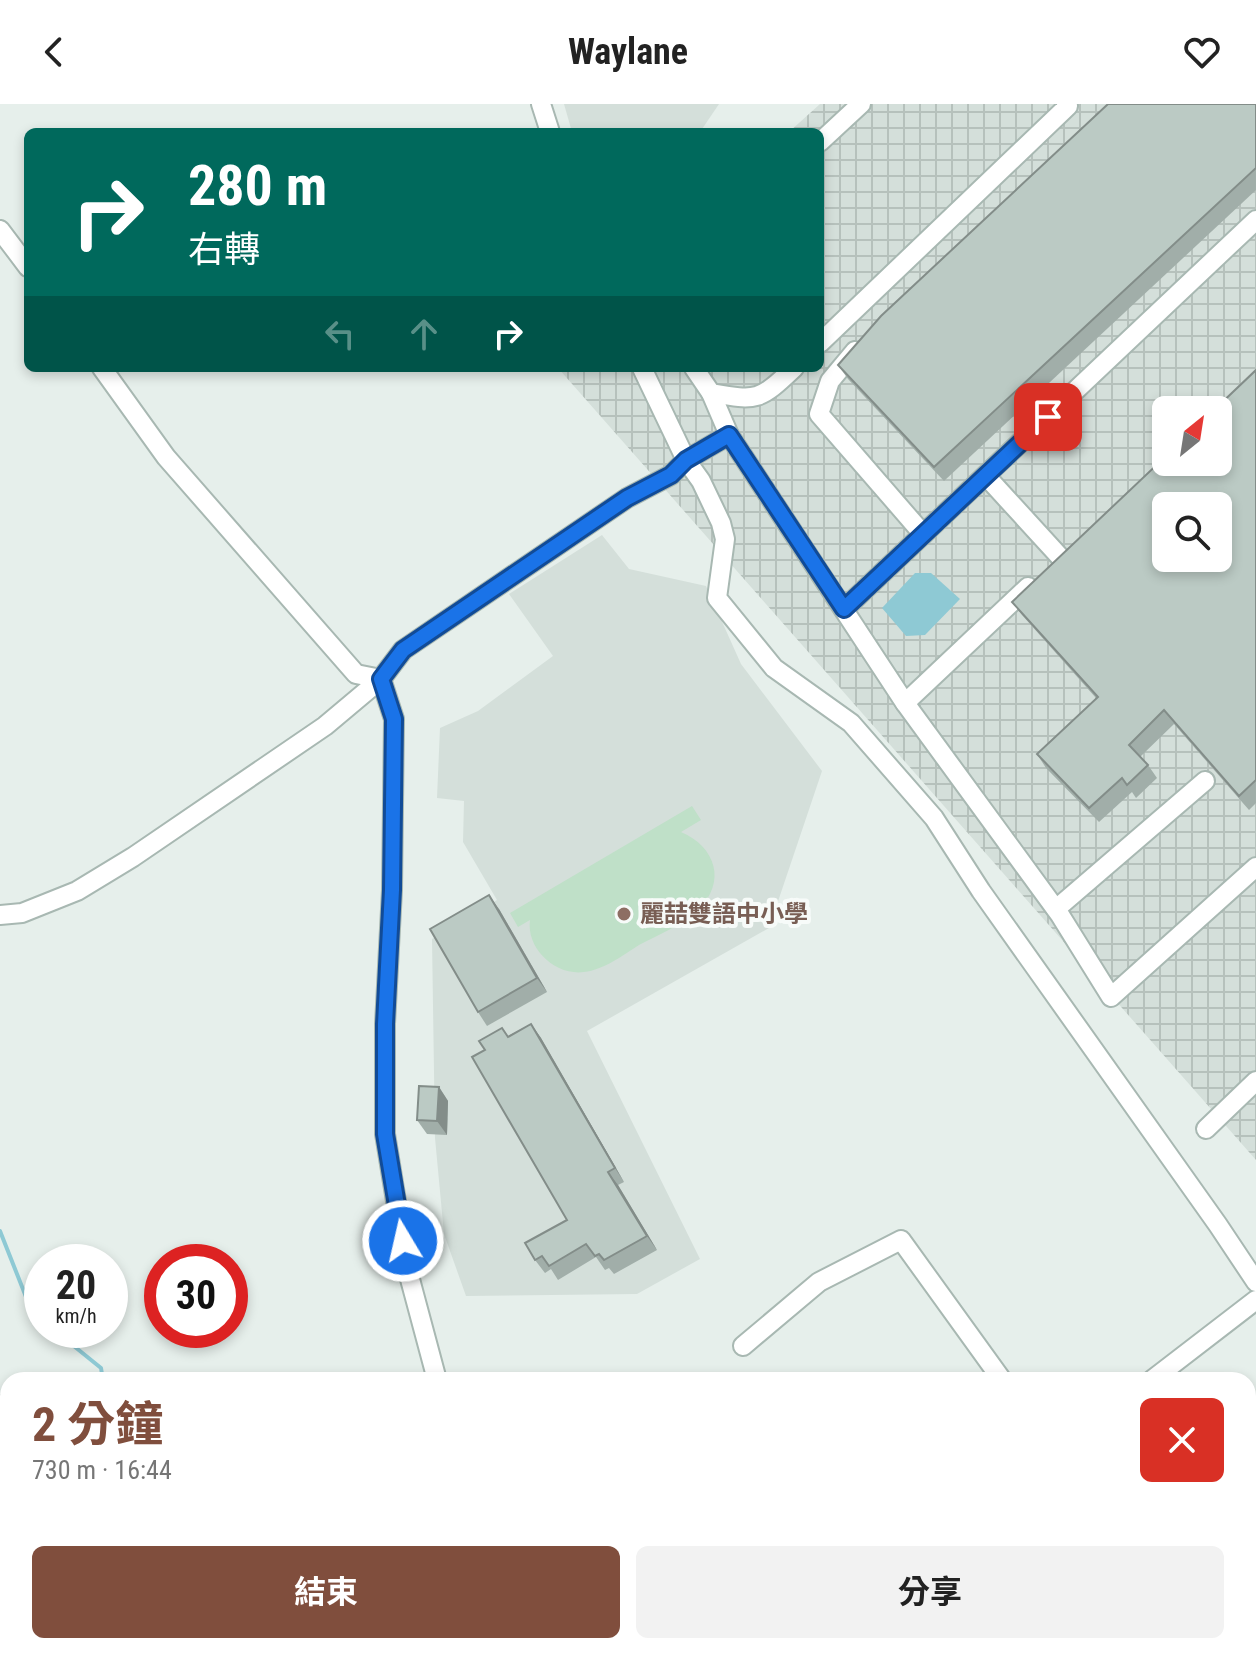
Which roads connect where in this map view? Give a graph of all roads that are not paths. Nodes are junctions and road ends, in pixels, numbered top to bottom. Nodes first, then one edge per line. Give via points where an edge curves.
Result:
1 (541, 104) edge
2 (861, 104) edge
3 (1066, 104) edge
4 (549, 128) edge
5 (824, 138) edge
6 (1256, 220) edge
7 (0, 230) edge
8 (24, 262) edge
9 (871, 333) edge
10 (824, 339) edge
11 (105, 372) edge
12 (644, 372) edge
13 (697, 372) edge
14 (790, 372) edge
15 (711, 393) junction
16 (729, 435) junction
17 (686, 460) junction
18 (986, 476) junction
19 (923, 534) junction
20 (844, 609) junction
21 (381, 679) junction
22 (905, 703) junction
23 (1205, 781) dead end
24 (1256, 867) edge
25 (1056, 909) junction
26 (0, 915) edge
27 (1256, 1081) edge
28 (1206, 1129) dead end
29 (1256, 1282) edge
30 (1256, 1300) edge
31 (743, 1346) dead end
32 (435, 1372) edge
33 (996, 1372) edge
34 (1162, 1372) edge

1 - 4 street
2 - 5 street
3 - 10 street
6 - 18 street
7 - 8 street
9 - 19 street via 830,381 819,414
11 - 21 street via 166,457 356,674
12 - 17 street
13 - 15 street
14 - 15 street via 765,395
15 - 16 street
16 - 17 street
16 - 20 street
17 - 21 street via 671,475 627,498 403,650
17 - 29 street via 701,481 725,539 717,598 774,668 851,723 934,818
18 - 19 street
18 - 22 street via 1054,562
19 - 20 street
20 - 22 street
21 - 26 street via 325,726 133,857 77,891 22,913
21 - 32 street via 394,719 385,1134 407,1268
22 - 25 street
23 - 25 street
24 - 25 street via 1111,997
27 - 28 street
30 - 34 street
31 - 33 street via 819,1282 901,1240

